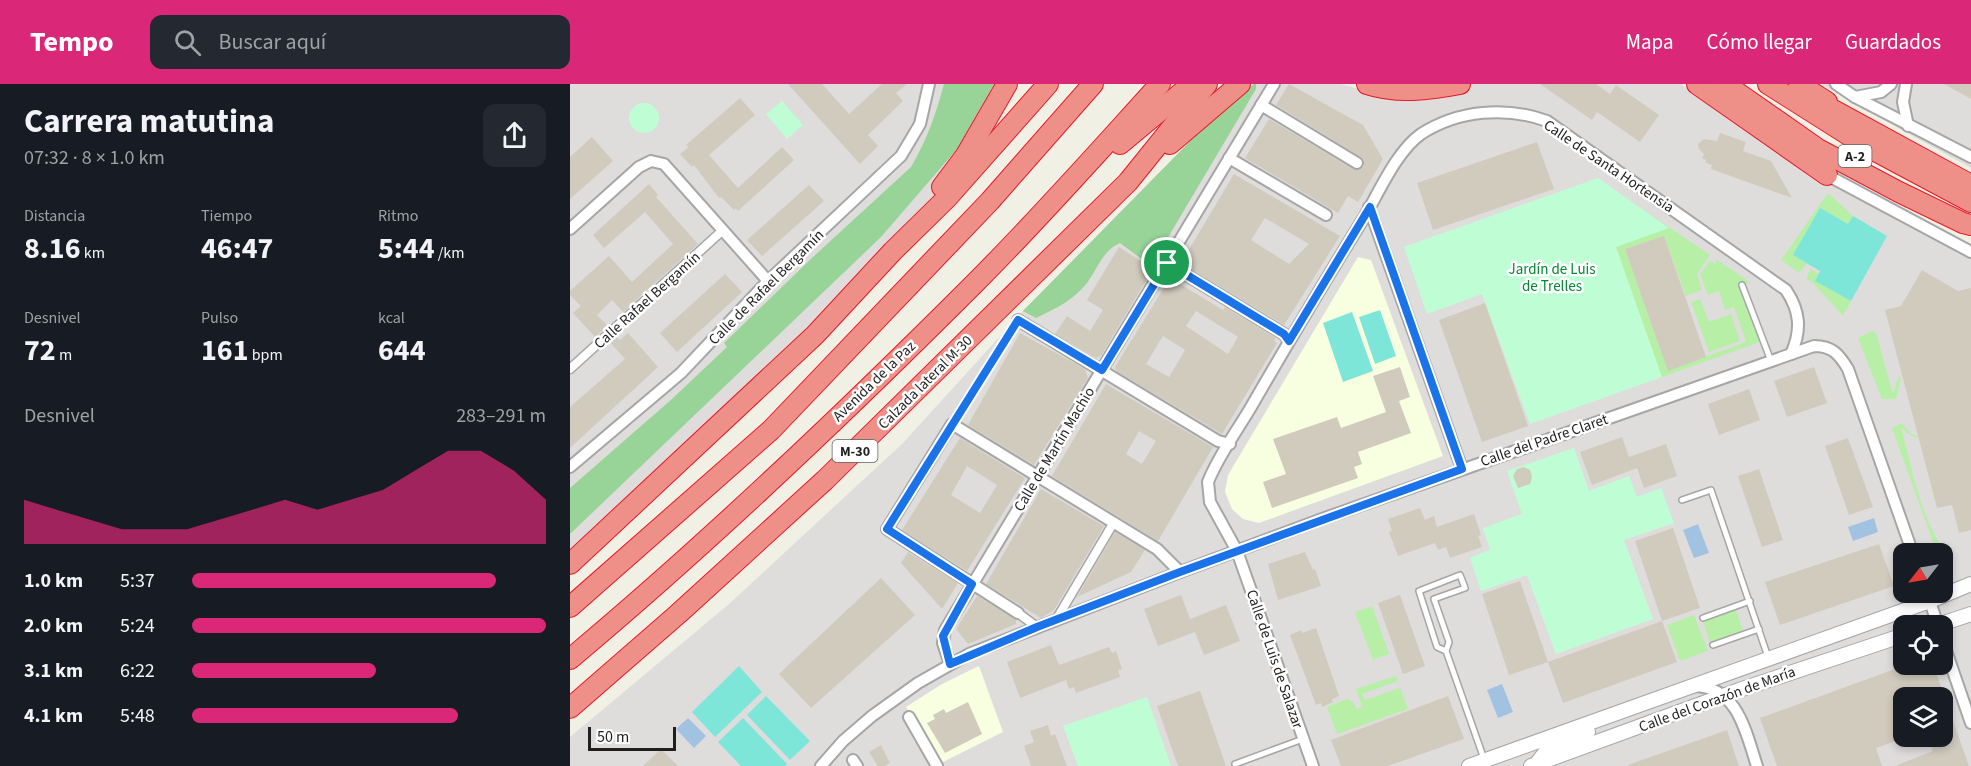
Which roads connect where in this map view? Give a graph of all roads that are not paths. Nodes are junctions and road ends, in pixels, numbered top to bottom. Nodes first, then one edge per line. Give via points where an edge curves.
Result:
1 (929, 84) edge
2 (1007, 84) edge
3 (1048, 84) edge
4 (1093, 84) edge
5 (1160, 84) edge
6 (1192, 84) edge
7 (1207, 84) edge
8 (1228, 84) edge
9 (1240, 84) edge
10 (1274, 84) edge
11 (1367, 84) edge
12 (1460, 84) edge
13 (1746, 84) edge
14 (1768, 84) edge
15 (1786, 84) edge
16 (1799, 84) edge
17 (1836, 84) edge
18 (1891, 84) edge
19 (1906, 84) edge
20 (1706, 86) edge
21 (1882, 88) edge
22 (1855, 97) junction
23 (1903, 102) junction
24 (1261, 105) junction
25 (1908, 126) junction
26 (1875, 133) junction
27 (1171, 142) junction
28 (1971, 157) edge
29 (1229, 158) junction
30 (1357, 163) dead end
31 (1827, 175) joint
32 (1128, 182) junction
33 (1971, 185) edge
34 (1971, 202) edge
35 (1370, 207) junction
36 (1326, 215) dead end
37 (1971, 218) edge
38 (1971, 225) edge
39 (570, 229) edge
40 (1027, 229) junction
41 (723, 230) junction
42 (893, 251) junction
43 (1971, 252) edge
44 (1167, 263) junction
45 (768, 281) junction
46 (1742, 285) dead end
47 (1018, 320) joint
48 (1289, 341) junction
49 (1791, 354) junction
50 (1772, 361) junction
51 (570, 369) edge
52 (1102, 370) junction
53 (952, 424) junction
54 (1230, 444) junction
55 (570, 467) edge
56 (1462, 469) junction
57 (1037, 475) junction
58 (1682, 500) dead end
59 (1114, 522) junction
60 (1909, 543) edge
61 (1237, 551) junction
62 (570, 564) edge
63 (1180, 572) junction
64 (972, 584) junction
65 (1971, 584) edge
66 (1953, 589) edge
67 (1750, 601) junction
68 (1912, 603) edge
69 (570, 607) edge
70 (1018, 613) joint
71 (1971, 614) edge
72 (1703, 618) dead end
73 (1056, 620) junction
74 (1953, 620) edge
75 (1037, 627) junction
76 (1759, 629) junction
77 (1893, 638) edge
78 (1713, 645) dead end
79 (1446, 651) junction
80 (1769, 658) junction
81 (570, 659) edge
82 (950, 664) junction
83 (1953, 671) edge
84 (1691, 686) junction
85 (1739, 690) junction
86 (1723, 696) junction
87 (570, 708) edge
88 (909, 717) dead end
89 (1603, 719) junction
90 (1971, 723) edge
91 (1303, 739) junction
92 (1486, 763) edge
93 (1235, 764) dead end
94 (1535, 765) edge
95 (821, 766) edge
96 (937, 766) edge
97 (1313, 766) edge
98 (1469, 766) edge
99 (1757, 766) edge

1 - 45 street, Calle de Rafael Bergamín via 920,124 901,156
2 - 42 highway via 966,155
3 - 42 highway via 947,198
4 - 69 highway via 990,201 771,430
5 - 40 highway, Avenida de la Paz / M-30
6 - 40 highway via 1136,129
7 - 32 highway, Calzada lateral M-30 / M-30
8 - 27 highway
9 - 27 highway
10 - 24 street, Calle de Martín Machio
11 - 12 highway via 1417,91
13 - 37 highway, A-2 via 1825,138
14 - 34 highway, A-2 via 1866,146
15 - 26 highway
16 - 26 highway
17 - 22 street
18 - 21 street
19 - 23 street
20 - 31 highway
20 - 38 highway via 1899,192
21 - 22 street
21 - 23 street via 1881,105 1893,110
22 - 25 street
23 - 25 street
24 - 29 street, Calle de Martín Machio
24 - 30 street
25 - 28 street
26 - 33 highway
27 - 32 highway
29 - 36 street
29 - 44 street, Calle de Martín Machio
31 - 43 street
32 - 87 highway, Calzada lateral M-30 / M-30 via 825,480
35 - 48 street, Calle de Santa Hortensia
35 - 49 street, Calle de Santa Hortensia via 1406,148 1422,134 1447,121 1494,111 1533,116 1564,131 1786,290 1798,314
35 - 56 street
39 - 41 street via 639,167 651,161 664,164
40 - 81 highway, Avenida de la Paz / M-30 via 797,456
41 - 45 street
41 - 51 street, Calle Rafael Bergamín
42 - 62 highway via 815,335
44 - 48 street via 1284,334
44 - 52 street, Calle de Martín Machio
45 - 55 street, Calle de Rafael Bergamín via 681,373
46 - 50 lane
47 - 52 street
47 - 53 street
48 - 54 street, Calle de Santa Hortensia
49 - 50 street, Calle del Padre Claret
49 - 60 street via 1825,346 1843,360
50 - 56 street, Calle del Padre Claret
52 - 54 street via 1218,441
52 - 57 street, Calle de Martín Machio
53 - 57 street
53 - 64 street via 887,529
54 - 61 street, Calle de Santa Hortensia via 1211,474 1208,492
56 - 61 street, Calle del Padre Claret
57 - 59 street
57 - 64 street, Calle de Martín Machio
58 - 67 lane, Calle del Corazón de María via 1711,490
59 - 63 street via 1157,549
59 - 73 street
61 - 63 street, Calle del Padre Claret
61 - 91 street, Calle de Luis de Salazar
63 - 73 street, Calle del Padre Claret
64 - 70 street
64 - 82 street, Calle de Martín Machio via 943,636
65 - 66 street, Calle del Corazón de María
67 - 72 lane
67 - 76 lane, Calle del Corazón de María
68 - 80 street, Calle del Corazón de María
70 - 75 street
71 - 74 street
73 - 75 street, Calle del Padre Claret
75 - 82 street, Calle del Padre Claret
76 - 78 lane
76 - 80 lane, Calle del Corazón de María
77 - 85 street, Calle del Corazón de María
79 - 79 lane via 1449,642 1434,599 1465,588 1460,575 1419,591 1437,647
79 - 92 lane
80 - 84 street, Calle del Corazón de María
80 - 85 street via 1771,672
82 - 95 street, Calle del Padre Claret via 872,716
83 - 90 street
84 - 86 street via 1709,688
84 - 89 street, Calle del Corazón de María
85 - 86 street, Calle del Corazón de María
86 - 94 street, Calle del Corazón de María
86 - 99 street via 1737,709
88 - 96 street
89 - 92 street, Calle del Corazón de María
89 - 94 street via 1590,731 1547,750
91 - 93 lane
91 - 97 street, Calle de Luis de Salazar
92 - 98 street, Calle del Corazón de María

